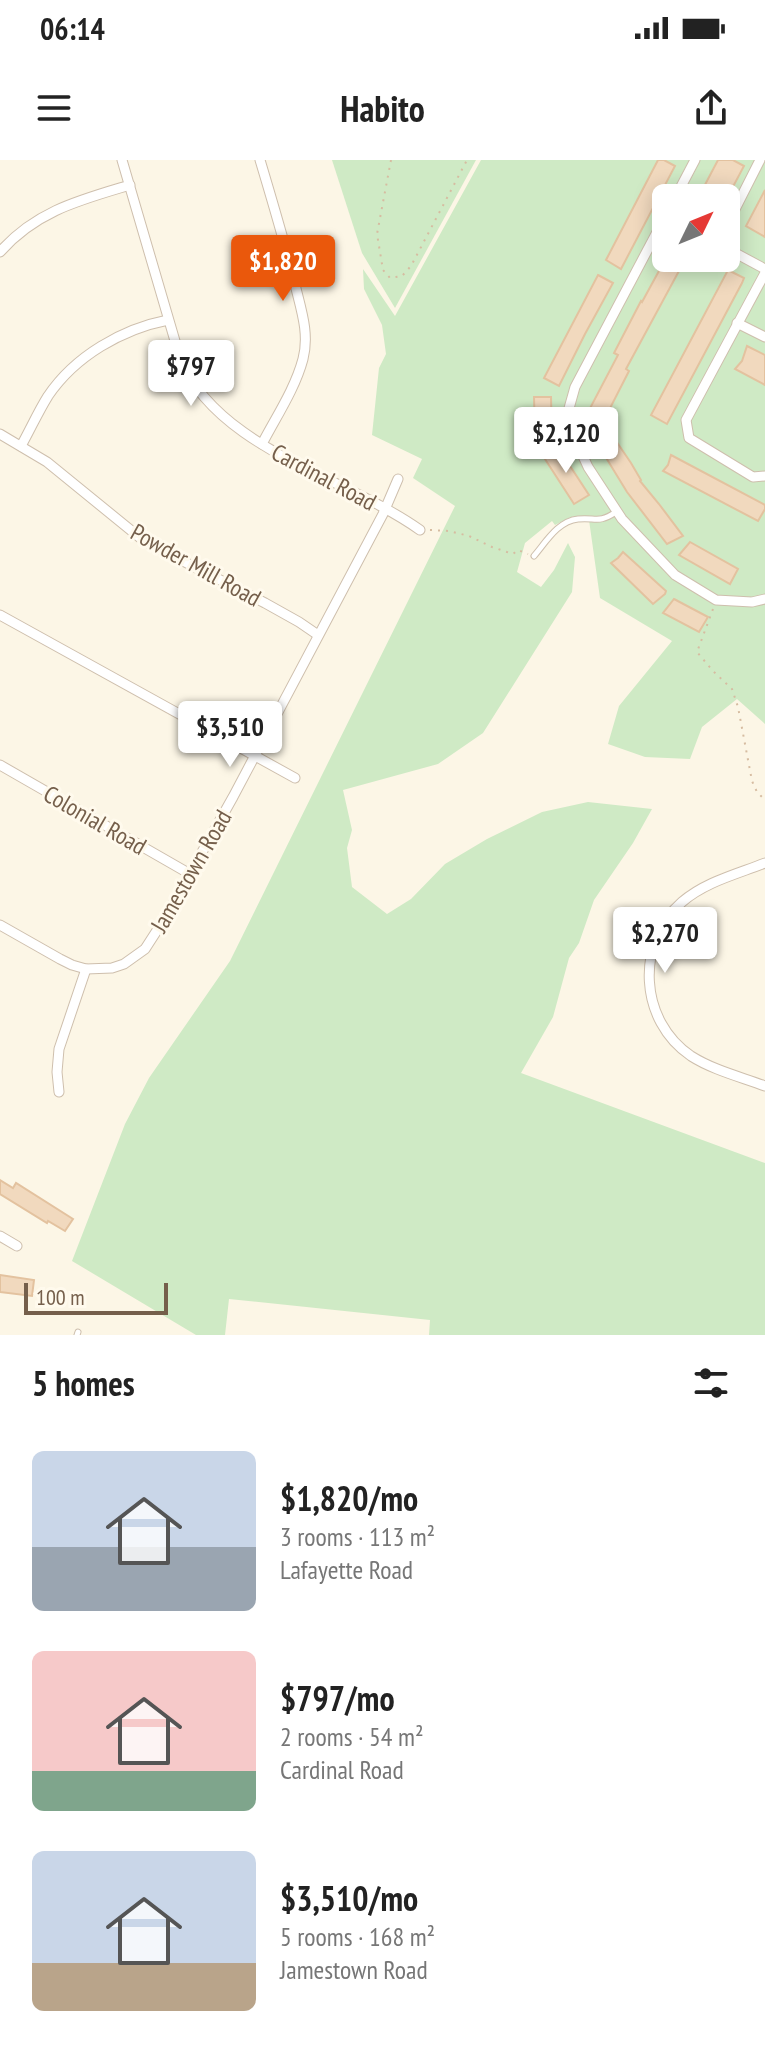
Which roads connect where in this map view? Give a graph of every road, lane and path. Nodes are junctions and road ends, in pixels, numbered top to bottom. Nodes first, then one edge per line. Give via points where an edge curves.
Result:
1 (122, 160) edge
2 (260, 160) edge
3 (391, 160) edge
4 (467, 160) edge
5 (695, 160) edge
6 (760, 160) edge
7 (682, 184) edge
8 (130, 185) junction
9 (740, 199) edge
10 (652, 241) edge
11 (0, 252) edge
12 (740, 256) edge
13 (765, 271) edge
14 (168, 320) junction
15 (737, 323) junction
16 (765, 337) edge
17 (0, 434) edge
18 (262, 444) junction
19 (21, 446) junction
20 (765, 476) edge
21 (398, 479) dead end
22 (385, 509) junction
23 (617, 511) junction
24 (420, 530) joint
25 (534, 556) joint
26 (765, 599) edge
27 (716, 600) junction
28 (0, 615) edge
29 (318, 635) junction
30 (255, 755) junction
31 (0, 765) edge
32 (295, 778) dead end
33 (765, 800) edge
34 (765, 863) edge
35 (190, 874) junction
36 (0, 925) edge
37 (86, 969) junction
38 (765, 1086) edge
39 (59, 1092) dead end
40 (0, 1236) edge
41 (17, 1246) dead end

1 - 8 street, Cardinal Road
2 - 18 street via 306,333 298,374
3 - 4 path via 377,234 383,270 390,278 402,276 411,266
5 - 7 street
6 - 9 street
8 - 11 street via 42,216
8 - 14 street, Cardinal Road
10 - 23 street via 575,387 566,419 588,467
12 - 13 street
13 - 15 street
14 - 18 street, Cardinal Road via 184,370 198,391 224,419
14 - 19 street via 123,335 82,360 55,387
15 - 16 street
15 - 20 street via 686,420 689,438 753,477
17 - 19 street, Powder Mill Road
18 - 22 street, Cardinal Road
19 - 29 street, Powder Mill Road via 144,541
21 - 22 street, Jamestown Road
22 - 24 street, Cardinal Road
22 - 29 street, Jamestown Road
23 - 25 lane via 600,520 568,521
23 - 27 street via 675,575
24 - 25 path via 449,531 513,554 518,550
26 - 27 street
27 - 33 path via 697,652 732,689 752,781
28 - 30 street
29 - 30 street, Jamestown Road
30 - 32 street
30 - 35 street, Jamestown Road
31 - 35 street, Colonial Road
34 - 38 street via 682,902 658,935 648,986 659,1020 682,1049
35 - 37 street, Jamestown Road via 135,958 112,968
36 - 37 street
37 - 39 street via 59,1049
40 - 41 street

